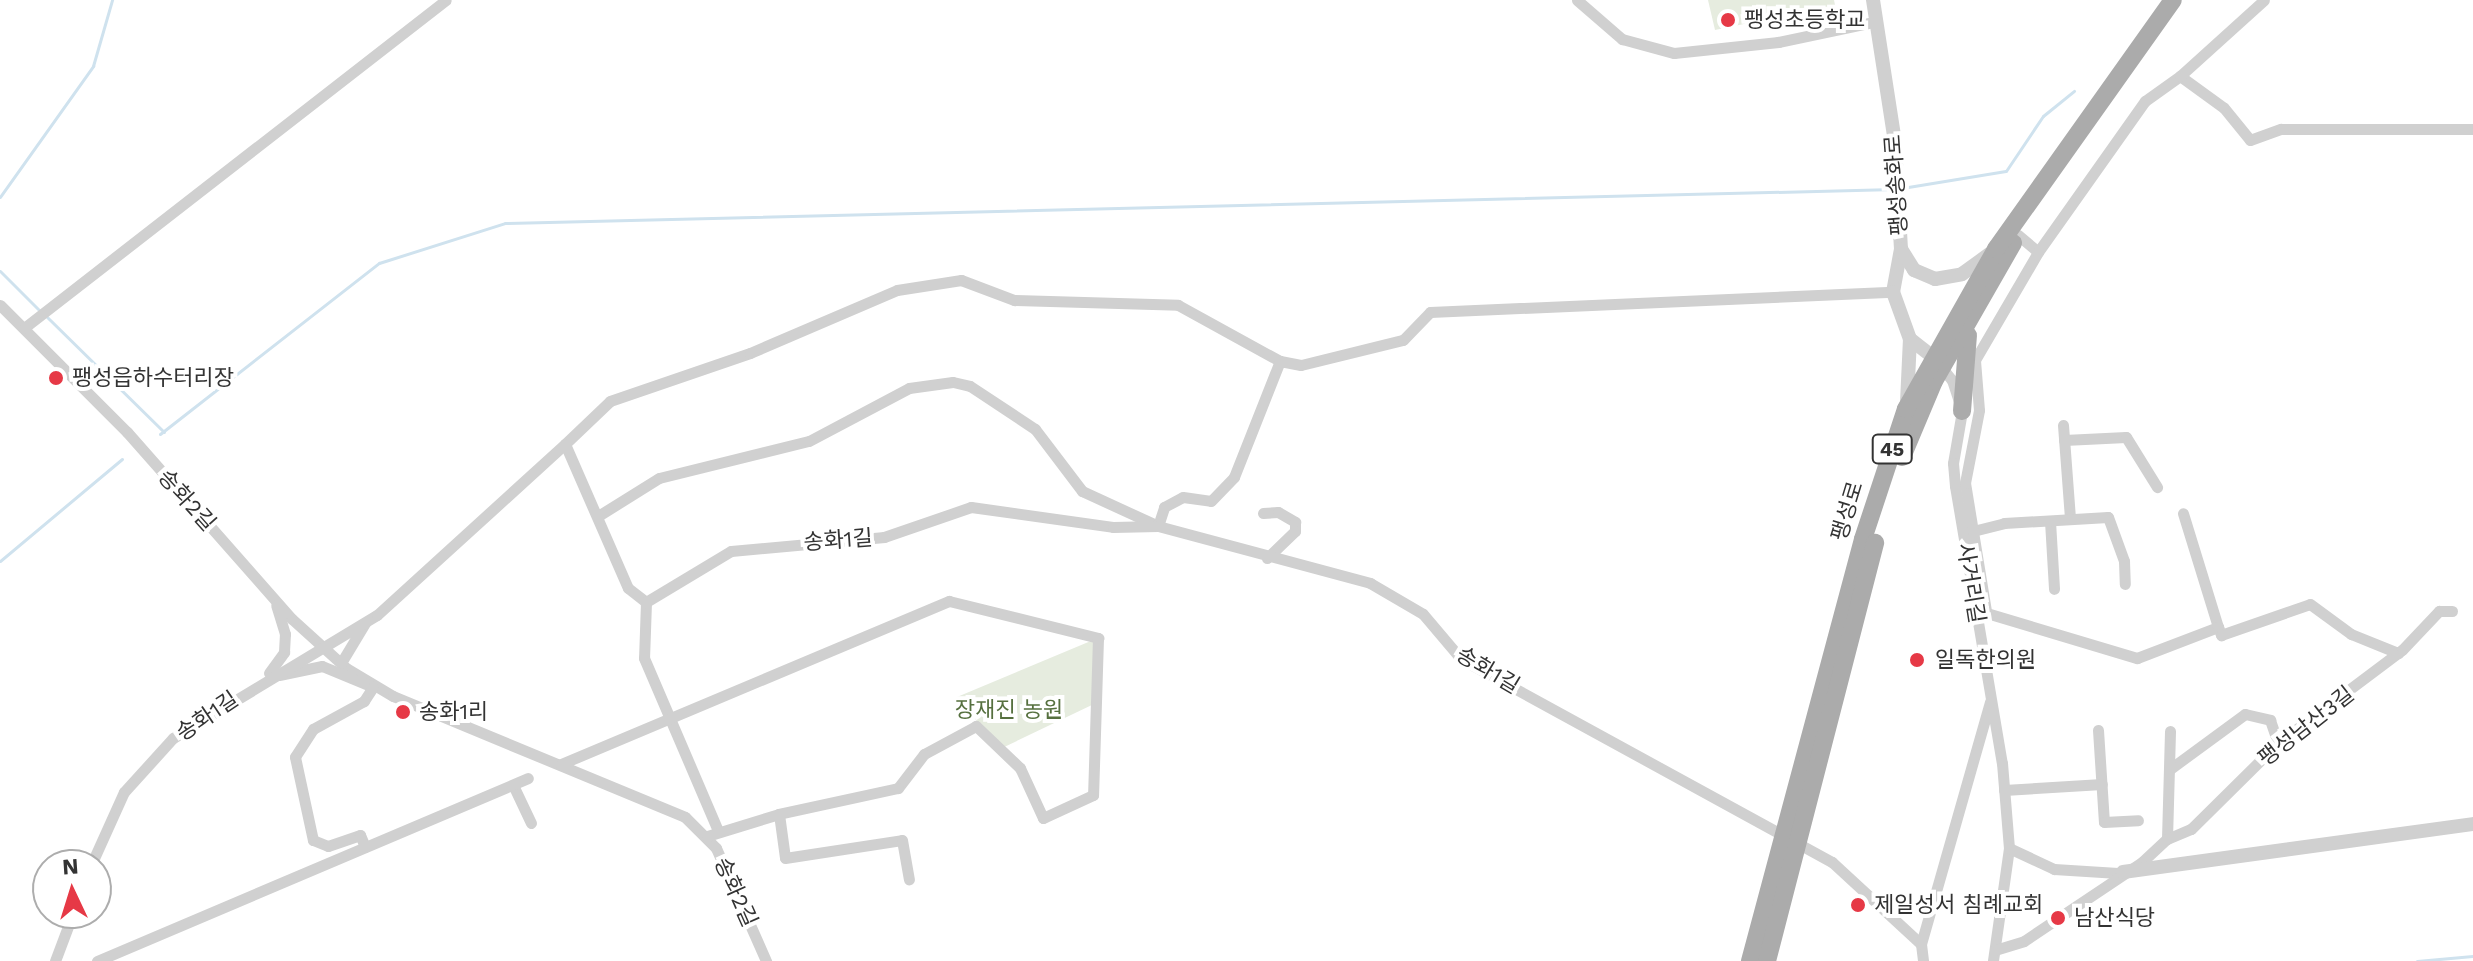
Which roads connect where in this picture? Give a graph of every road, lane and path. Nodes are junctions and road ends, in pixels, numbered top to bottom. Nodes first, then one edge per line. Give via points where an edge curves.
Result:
1 (446, 0) edge
2 (1577, 0) edge
3 (1873, 0) edge
4 (2173, 0) edge
5 (2187, 0) edge
6 (2264, 0) edge
7 (1874, 22) junction
8 (2180, 76) junction
9 (2473, 129) edge
10 (2018, 235) junction
11 (1901, 249) junction
12 (1996, 249) junction
13 (2038, 252) junction
14 (1893, 292) junction
15 (0, 305) edge
16 (1973, 315) junction
17 (24, 328) junction
18 (1910, 339) junction
19 (1280, 361) junction
20 (1937, 361) junction
21 (1906, 409) junction
22 (1962, 411) junction
23 (2063, 425) dead end
24 (2064, 440) junction
25 (565, 444) junction
26 (2157, 487) dead end
27 (1263, 513) dead end
28 (2183, 513) dead end
29 (598, 516) junction
30 (2070, 519) junction
31 (2050, 521) junction
32 (1158, 526) junction
33 (1973, 531) junction
34 (1267, 558) junction
35 (2125, 584) dead end
36 (2054, 589) dead end
37 (273, 597) junction
38 (646, 602) junction
39 (1981, 611) junction
40 (2452, 611) dead end
41 (365, 622) junction
42 (2218, 627) junction
43 (321, 645) junction
44 (2398, 653) junction
45 (341, 663) junction
46 (264, 679) junction
47 (373, 687) junction
48 (1991, 700) junction
49 (668, 718) junction
50 (2098, 730) dead end
51 (2170, 731) dead end
52 (2278, 743) junction
53 (561, 764) junction
54 (2170, 769) junction
55 (528, 778) dead end
56 (2102, 784) junction
57 (513, 785) junction
58 (2004, 790) junction
59 (779, 814) junction
60 (2138, 820) dead end
61 (531, 823) dead end
62 (2473, 824) edge
63 (712, 834) junction
64 (2167, 839) junction
65 (1789, 841) junction
66 (365, 847) junction
67 (2009, 848) junction
68 (98, 849) edge
69 (2123, 872) junction
70 (909, 879) dead end
71 (67, 929) edge
72 (1921, 944) junction
73 (1994, 955) edge
74 (55, 961) edge
75 (97, 961) edge
76 (766, 961) edge
77 (1750, 961) edge
78 (1767, 961) edge
79 (1923, 961) edge

1 - 17 street
2 - 7 street via 1622,39 1674,53 1778,42
3 - 7 street, 팽성송화로
4 - 12 main road, 팽성로 / 45
5 - 10 main road, 팽성로 / 45
6 - 8 street
7 - 11 street, 팽성송화로
8 - 9 street via 2224,108 2250,140 2281,129
8 - 13 street via 2145,101
10 - 13 street
10 - 16 main road, 팽성로 / 45
11 - 12 street via 1914,270 1935,279 1962,274
11 - 14 street, 팽성송화로
12 - 20 main road, 팽성로 / 45
13 - 33 street via 1974,367 1979,410 1965,468
14 - 18 street
14 - 19 street via 1430,312 1403,340 1301,365
15 - 17 street, 송화2길
16 - 20 main road, 팽성로 / 45
16 - 22 main road via 1963,354
17 - 37 street, 송화2길 via 127,432
18 - 20 street
18 - 21 street
19 - 25 street, 송화1길 via 1178,305 1014,300 961,280 897,290 750,353 610,401
19 - 32 street via 1234,477 1211,501 1183,497 1164,507
20 - 21 main road, 팽성로 / 45
20 - 22 street via 1958,392
20 - 65 main road, 팽성로 / 45 via 1887,495
21 - 65 main road, 팽성로 / 45 via 1863,539
22 - 39 street, 사거리길 via 1953,463
23 - 24 street
24 - 26 street via 2126,437
24 - 30 street
25 - 29 street
25 - 41 street, 송화1길
27 - 34 street via 1278,512 1295,522 1295,531
28 - 42 street
29 - 32 street via 659,478 809,441 909,388 953,382 970,386 1035,429 1082,491
29 - 38 street via 628,588
30 - 31 street
30 - 35 street via 2108,517 2124,561
31 - 33 street
31 - 36 street
32 - 34 street, 송화1길
32 - 38 street, 송화1길 via 1113,527 971,507 884,537 731,551
33 - 39 street
34 - 65 street, 송화1길 via 1370,583 1400,596 1461,659
37 - 43 street, 송화2길
37 - 46 street via 285,634 284,652
38 - 49 street via 644,658
39 - 42 street via 2058,639 2137,658
39 - 48 street, 사거리길
40 - 44 street, 팽성남산3길 via 2439,611
41 - 43 street, 송화1길
41 - 45 street
42 - 44 street via 2221,635 2310,604 2351,634
43 - 45 street, 송화2길
43 - 46 street, 송화1길
44 - 52 street, 팽성남산3길
45 - 47 street, 송화2길
46 - 47 street via 322,666
46 - 68 street, 송화1길 via 173,738 146,763 124,792
47 - 53 street, 송화2길
47 - 66 street via 364,701 313,729 295,757 313,840 328,846 360,835
48 - 58 street, 사거리길
48 - 72 street
49 - 53 street
49 - 59 street via 949,601 1098,638 1093,795 1043,818 1020,768 976,726 924,754 898,788
49 - 63 street
50 - 56 street
51 - 54 street
52 - 54 street via 2270,720 2245,714
52 - 64 street, 팽성남산3길 via 2191,829
53 - 63 street, 송화2길 via 669,806
54 - 64 street
55 - 57 street
56 - 58 street
56 - 60 street via 2104,822
57 - 61 street
57 - 66 street
58 - 67 street, 사거리길
59 - 63 street
59 - 70 street via 785,858 902,840
62 - 69 street
63 - 76 street, 송화2길
64 - 69 street, 팽성남산3길
65 - 72 street, 송화1길 via 1855,878
65 - 77 main road, 팽성로 / 45
65 - 78 main road, 팽성로 / 45
66 - 75 street
67 - 69 street via 2054,869 2096,875
67 - 73 street, 사거리길
69 - 73 street, 팽성남산3길 via 2024,941
71 - 74 street
72 - 79 street

